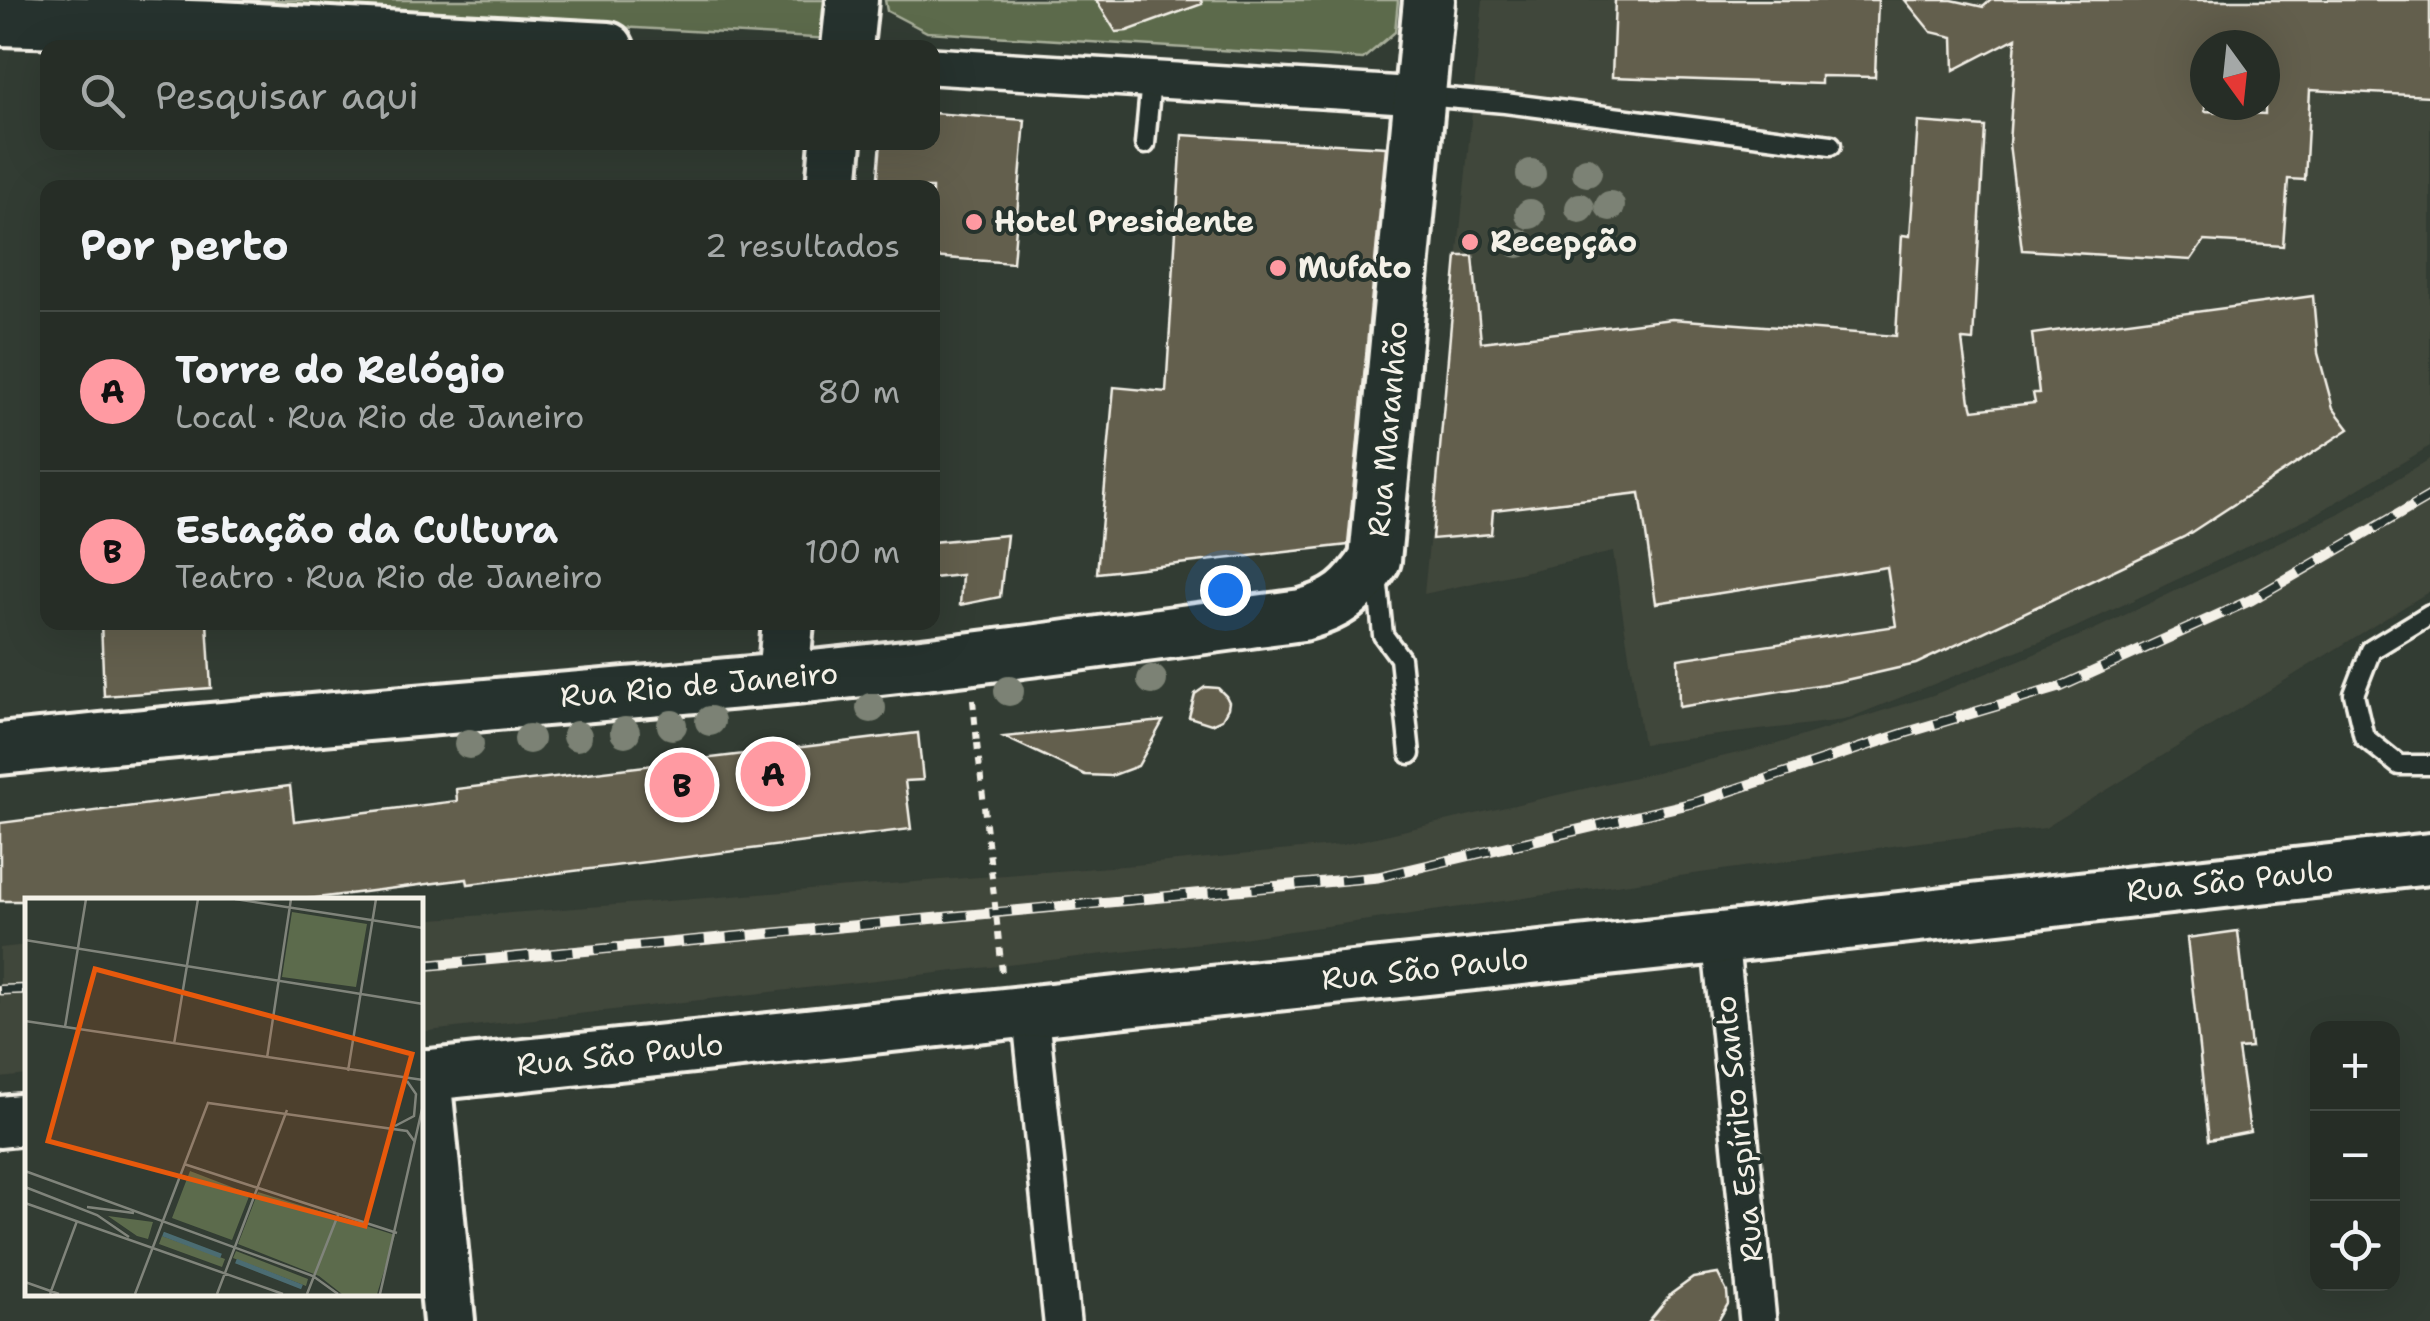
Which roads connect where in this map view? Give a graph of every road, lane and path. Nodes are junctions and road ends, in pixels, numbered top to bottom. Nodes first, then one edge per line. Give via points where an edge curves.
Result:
1 (852, 0) edge
2 (1429, 0) edge
3 (223, 14) edge
4 (0, 20) edge
5 (517, 40) edge
6 (847, 40) edge
7 (940, 67) edge
8 (1150, 80) junction
9 (1419, 96) junction
10 (1146, 144) dead end
11 (1831, 145) dead end
12 (835, 150) edge
13 (833, 180) edge
14 (1376, 560) junction
15 (2430, 614) edge
16 (787, 630) edge
17 (783, 678) junction
18 (225, 726) junction
19 (977, 742) dead end
20 (0, 749) edge
21 (1410, 754) dead end
22 (2430, 765) edge
23 (0, 771) edge
24 (2430, 859) edge
25 (998, 932) dead end
26 (1720, 938) junction
27 (1030, 1011) junction
28 (422, 1076) edge
29 (25, 1119) edge
30 (0, 1122) edge
31 (449, 1321) edge
32 (1062, 1321) edge
33 (1758, 1321) edge

1 - 6 street
2 - 9 street, Rua Maranhão
3 - 4 street
3 - 5 street
7 - 8 street
8 - 9 street
8 - 10 lane
9 - 11 lane
9 - 14 street, Rua Maranhão
12 - 13 street
14 - 17 street, Rua Rio de Janeiro via 1346,596 1302,615
14 - 21 lane via 1383,635 1400,658
15 - 22 lane via 2371,650 2354,694 2364,737 2399,764
16 - 17 street
17 - 18 street, Rua Rio de Janeiro
18 - 20 street, Rua Rio de Janeiro
18 - 23 street
19 - 25 path, bridge
24 - 26 street, Rua São Paulo
26 - 27 street, Rua São Paulo
26 - 33 street, Rua Espírito Santo
27 - 28 street, Rua São Paulo
27 - 32 street
28 - 31 street
29 - 30 street

